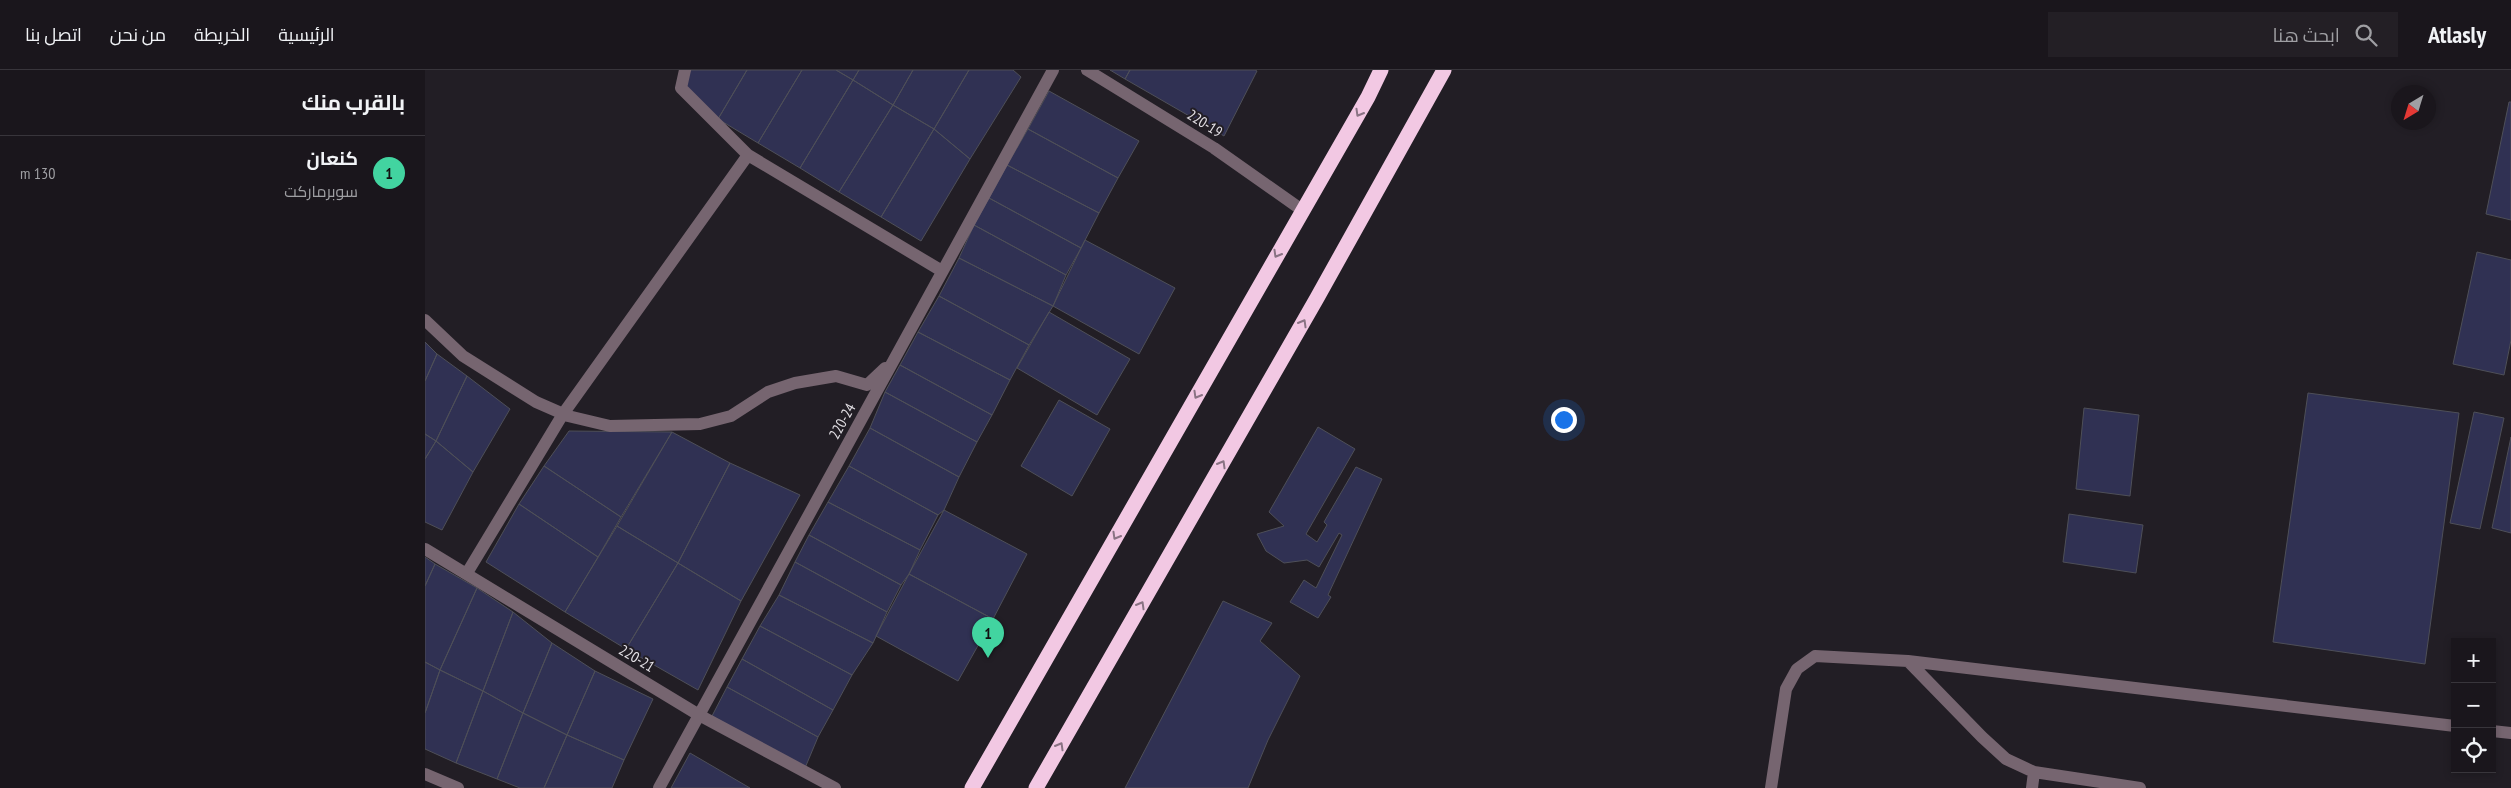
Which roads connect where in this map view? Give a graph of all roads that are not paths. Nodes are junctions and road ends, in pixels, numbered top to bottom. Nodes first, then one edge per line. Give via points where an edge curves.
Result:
1 (685, 70) edge
2 (1053, 70) edge
3 (1087, 70) edge
4 (1381, 70) edge
5 (1444, 70) edge
6 (748, 155) junction
7 (1302, 210) junction
8 (942, 271) junction
9 (425, 320) edge
10 (894, 360) junction
11 (563, 414) junction
12 (425, 549) edge
13 (467, 573) junction
14 (1908, 661) junction
15 (699, 715) junction
16 (2451, 726) edge
17 (2496, 731) edge
18 (2511, 733) edge
19 (2034, 772) junction
20 (425, 774) edge
21 (457, 788) edge
22 (659, 788) edge
23 (835, 788) edge
24 (972, 788) edge
25 (1036, 788) edge
26 (1771, 788) edge
27 (2032, 788) edge
28 (2140, 788) edge

1 - 6 street via 681,88
2 - 8 street, 220-24
3 - 7 street, 220-19 via 1214,148
4 -> 7 highway
25 -> 5 highway via 1327,281
6 - 8 street
6 - 11 street
7 -> 24 highway
8 - 10 street, 220-24
9 - 11 street via 463,356 536,402
10 - 11 street via 867,384 835,376 795,383 768,392 731,416 700,424 611,426
10 - 15 street, 220-24
11 - 13 street
12 - 13 street, 220-21
13 - 15 street, 220-21
14 - 16 street
14 - 19 street via 2006,759
14 - 26 street via 1815,656 1797,669 1786,688
15 - 22 street, 220-24
15 - 23 street, 220-21
17 - 18 street
19 - 27 street
19 - 28 street
20 - 21 street

